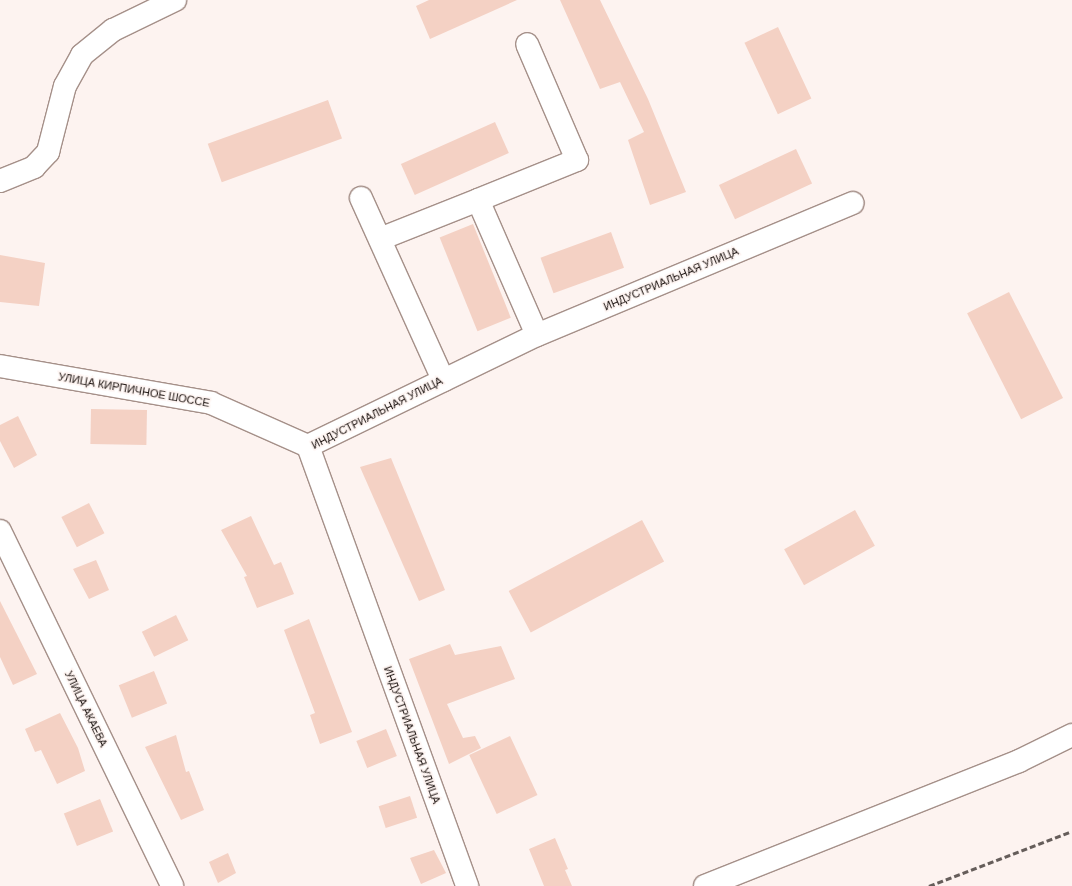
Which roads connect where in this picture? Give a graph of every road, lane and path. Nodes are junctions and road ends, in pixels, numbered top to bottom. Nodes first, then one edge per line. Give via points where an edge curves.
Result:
1 (175, 0) edge
2 (527, 44) dead end
3 (0, 181) edge
4 (361, 198) dead end
5 (478, 200) junction
6 (852, 203) dead end
7 (380, 239) junction
8 (537, 335) junction
9 (0, 366) edge
10 (443, 380) junction
11 (308, 446) junction
12 (0, 531) edge
13 (1072, 734) edge
14 (172, 886) edge
15 (467, 886) edge
16 (705, 886) edge

1 - 3 street via 161,9 113,30 82,55 65,86 48,152 34,167
2 - 5 street via 577,160
4 - 7 street
5 - 7 street
5 - 8 street
6 - 8 street, ИНДУСТРИАЛЬНАЯ УЛИЦА
7 - 10 street
8 - 10 street, ИНДУСТРИАЛЬНАЯ УЛИЦА
9 - 11 street, УЛИЦА КИРПИЧНОЕ ШОССЕ via 211,403
10 - 11 street, ИНДУСТРИАЛЬНАЯ УЛИЦА
11 - 15 street, ИНДУСТРИАЛЬНАЯ УЛИЦА
12 - 14 street, УЛИЦА АКАЕВА
13 - 16 street via 1019,761

